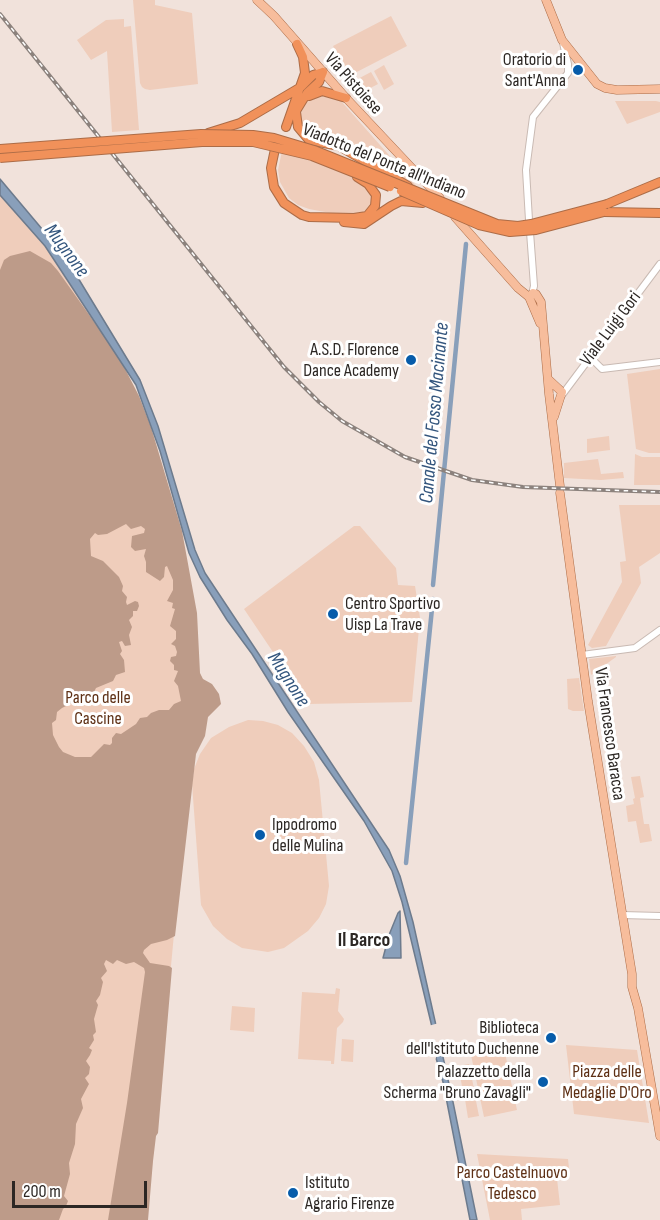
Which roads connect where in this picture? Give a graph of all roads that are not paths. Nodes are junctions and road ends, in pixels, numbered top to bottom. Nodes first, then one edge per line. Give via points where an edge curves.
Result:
1 (546, 0) edge
2 (279, 23) dead end
3 (562, 40) junction
4 (297, 44) junction
5 (323, 72) junction
6 (300, 87) junction
7 (660, 89) edge
8 (346, 98) junction
9 (301, 101) junction
10 (296, 112) junction
11 (286, 127) junction
12 (201, 134) junction
13 (280, 137) dead end
14 (275, 148) dead end
15 (0, 149) edge
16 (0, 158) edge
17 (406, 164) junction
18 (338, 166) junction
19 (660, 182) edge
20 (416, 192) junction
21 (426, 193) dead end
22 (440, 198) dead end
23 (429, 204) junction
24 (605, 208) junction
25 (659, 213) edge
26 (446, 214) dead end
27 (529, 220) dead end
28 (347, 221) junction
29 (530, 232) dead end
30 (660, 264) edge
31 (531, 295) junction
32 (590, 357) junction
33 (660, 362) edge
34 (549, 379) junction
35 (556, 386) junction
36 (549, 395) junction
37 (562, 397) junction
38 (553, 420) junction
39 (660, 630) edge
40 (582, 655) junction
41 (622, 915) junction
42 (660, 916) edge
43 (660, 1136) edge

1 - 3 main road
2 - 4 main road, Via Pistoiese
3 - 7 main road via 599,86 611,90
3 - 27 street via 568,74 534,117 526,170
4 - 5 main road, Via Pistoiese
4 - 6 highway via 305,66
5 - 6 highway
5 - 8 main road, Via Pistoiese
5 - 9 highway
6 - 11 highway
6 - 12 highway, bridge via 236,124
8 - 9 highway via 322,91
8 - 17 main road, Via Pistoiese
9 - 10 highway
10 - 11 highway
10 - 20 highway, bridge via 298,128 309,140 339,146
11 - 13 highway
12 - 15 highway, Viadotto del Ponte all'Indiano, bridge
12 - 20 highway, Viadotto del Ponte all'Indiano, bridge via 253,135 299,145
14 - 28 highway via 271,174 274,187 288,207 309,217
16 - 18 highway, Viadotto del Ponte all'Indiano, bridge via 233,141 288,149
17 - 21 main road, Via Pistoiese
17 - 22 main road, Via Pistoiese
18 - 23 highway, Viadotto del Ponte all'Indiano, bridge
18 - 28 highway, bridge via 364,181 376,195 369,215
19 - 24 highway
20 - 24 highway, Viadotto del Ponte all'Indiano, bridge via 480,219 509,226
23 - 24 highway, Viadotto del Ponte all'Indiano, bridge via 489,229 510,232 536,230
23 - 28 highway, bridge via 401,201 366,223
24 - 25 highway
26 - 31 main road via 457,220 518,288
29 - 31 street, Via Francesco Baracca via 534,284
30 - 32 street, Viale Luigi Gori
31 - 34 main road, Via Francesco Baracca via 543,334
32 - 33 street via 602,369
32 - 37 street, Viale Luigi Gori
34 - 35 main road
34 - 36 main road, Via Francesco Baracca
35 - 36 main road
35 - 37 main road via 562,390
36 - 37 main road via 556,400
36 - 38 main road, Via Francesco Baracca
37 - 38 main road, Via Francesco Baracca
38 - 40 main road, Via Francesco Baracca
39 - 40 street via 634,648
40 - 41 main road, Via Francesco Baracca
41 - 42 street
41 - 43 main road, Via Francesco Baracca

